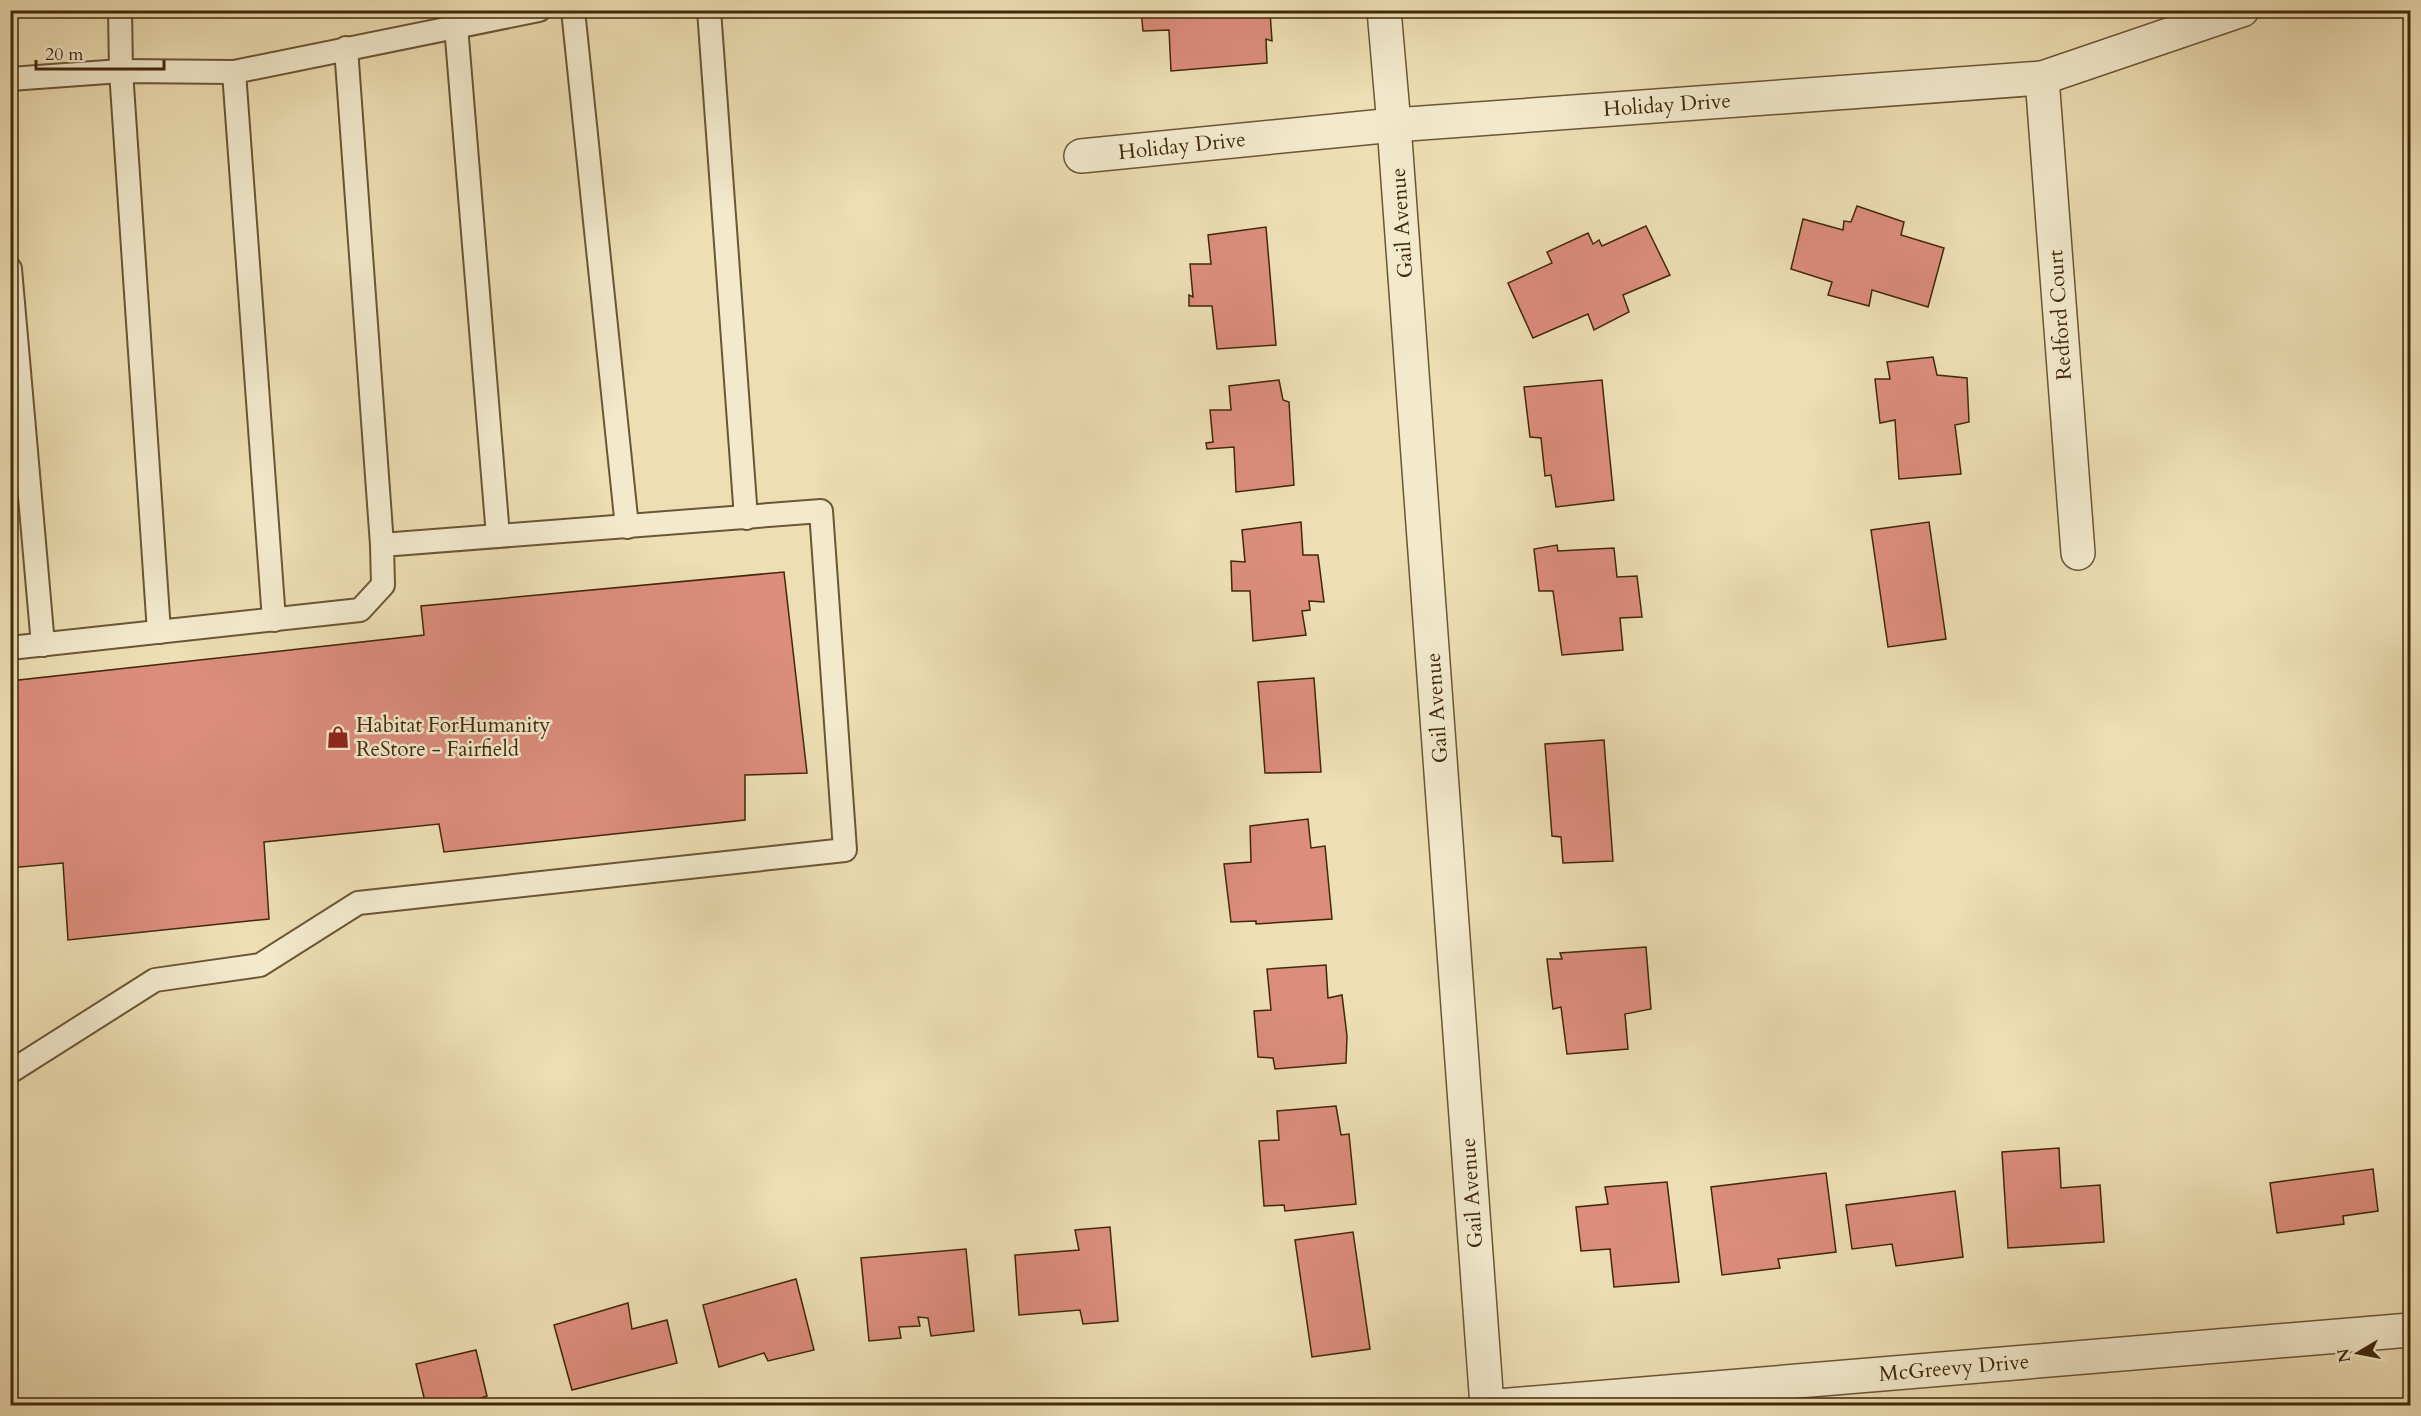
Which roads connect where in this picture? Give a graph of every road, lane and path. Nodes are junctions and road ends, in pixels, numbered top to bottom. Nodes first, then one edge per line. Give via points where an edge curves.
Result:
1 (120, 10) edge
2 (539, 10) edge
3 (573, 10) edge
4 (709, 10) edge
5 (1384, 10) edge
6 (2242, 10) edge
7 (456, 26) junction
8 (346, 48) junction
9 (122, 71) junction
10 (234, 72) junction
11 (2042, 78) junction
12 (10, 79) edge
13 (1394, 125) junction
14 (1081, 156) dead end
15 (10, 269) edge
16 (746, 518) junction
17 (627, 527) junction
18 (498, 536) junction
19 (382, 545) junction
20 (2078, 553) dead end
21 (274, 620) junction
22 (159, 632) junction
23 (43, 645) junction
24 (10, 648) edge
25 (10, 1072) edge
26 (2410, 1330) edge
27 (1487, 1406) edge
28 (1498, 1406) edge

1 - 9 lane
2 - 7 lane
3 - 17 lane
4 - 16 lane
5 - 13 street, Gail Avenue
6 - 11 street, Holiday Drive
7 - 8 lane
7 - 18 lane
8 - 10 lane
8 - 19 lane
9 - 10 lane
9 - 12 lane
9 - 22 lane
10 - 21 lane
11 - 13 street, Holiday Drive
11 - 20 street, Redford Court
13 - 14 street, Holiday Drive
13 - 27 street, Gail Avenue
15 - 23 lane
16 - 17 lane
16 - 25 lane via 821,511 845,850 358,903 260,965 155,980
17 - 18 lane
18 - 19 lane
19 - 21 lane via 383,585 360,610
21 - 22 lane
22 - 23 lane
23 - 24 lane
26 - 28 street, McGreevy Drive

